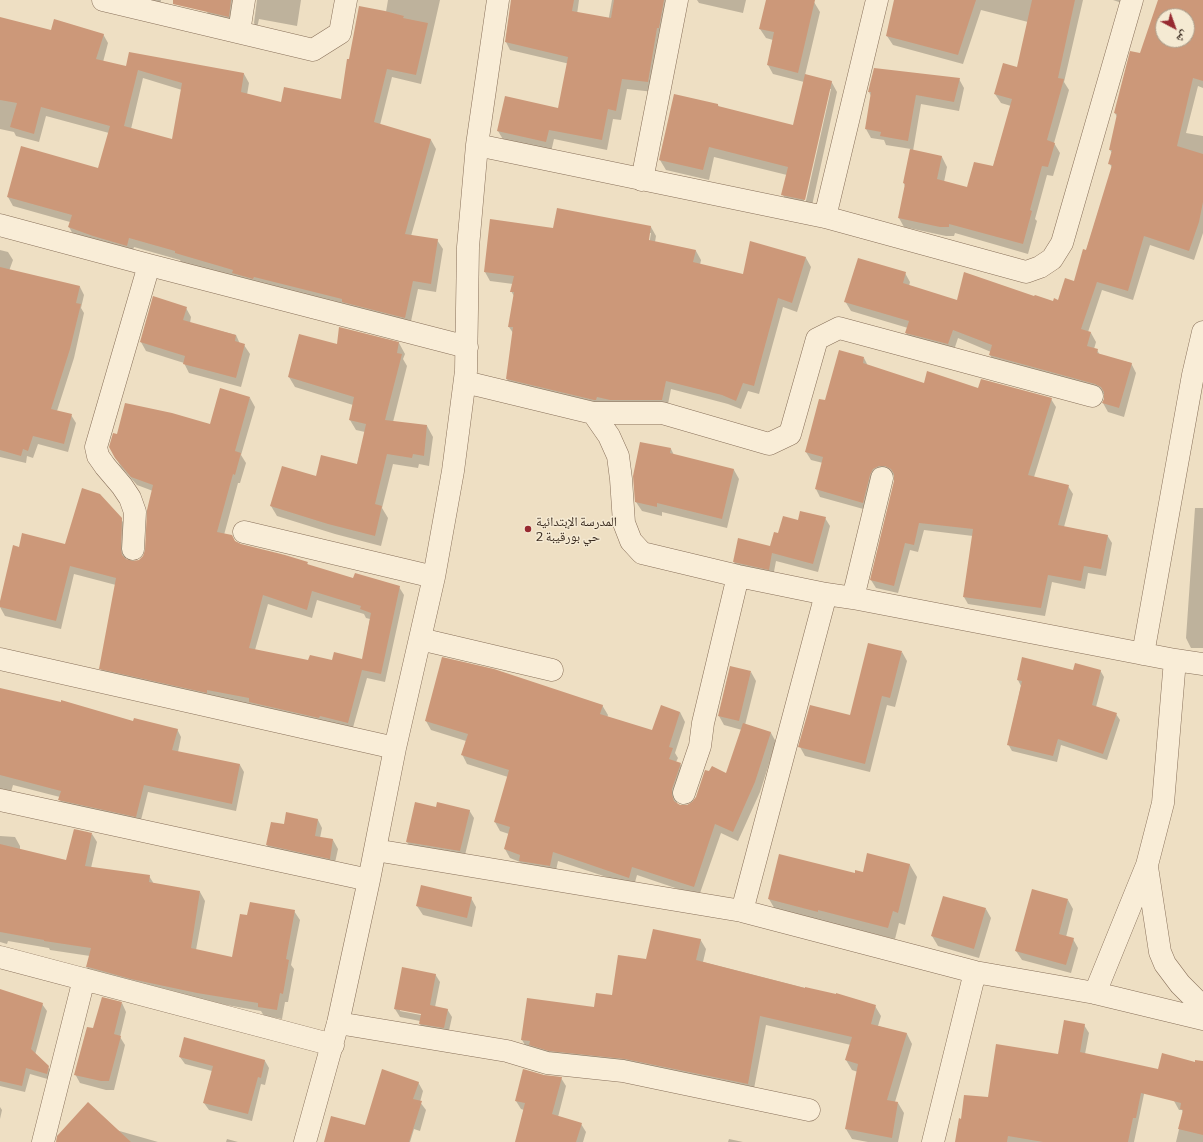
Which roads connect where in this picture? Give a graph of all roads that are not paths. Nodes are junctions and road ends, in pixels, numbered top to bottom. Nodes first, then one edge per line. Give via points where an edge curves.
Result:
1 (103, 0) edge
2 (244, 0) edge
3 (346, 0) edge
4 (498, 0) edge
5 (677, 0) edge
6 (877, 0) edge
7 (1132, 0) edge
8 (239, 32) junction
9 (477, 145) junction
10 (642, 180) junction
11 (825, 217) junction
12 (0, 225) edge
13 (149, 266) junction
14 (1203, 332) edge
15 (467, 347) junction
16 (465, 382) junction
17 (1092, 396) dead end
18 (593, 413) junction
19 (882, 478) dead end
20 (244, 532) dead end
21 (133, 548) dead end
22 (738, 576) junction
23 (434, 577) junction
24 (826, 594) junction
25 (853, 598) junction
26 (420, 639) junction
27 (1143, 654) junction
28 (0, 659) edge
29 (1174, 660) junction
30 (1203, 664) edge
31 (552, 670) dead end
32 (395, 748) junction
33 (684, 793) dead end
34 (0, 800) edge
35 (375, 850) junction
36 (1147, 865) junction
37 (369, 880) junction
38 (742, 911) junction
39 (0, 957) edge
40 (975, 972) junction
41 (84, 979) junction
42 (1095, 993) junction
43 (1203, 1007) edge
44 (1203, 1019) edge
45 (338, 1023) junction
46 (333, 1045) junction
47 (809, 1110) dead end
48 (43, 1142) edge
49 (305, 1142) edge
50 (933, 1142) edge

1 - 8 street
2 - 8 street
3 - 8 street via 340,33 313,50
4 - 9 street
5 - 10 street
6 - 11 street
7 - 11 street via 1062,243 1052,259 1026,272
9 - 10 street
9 - 15 street via 468,247
10 - 11 street
12 - 13 street
13 - 15 street
13 - 21 street via 96,447 98,456 130,498 135,512
14 - 27 street
15 - 16 street
16 - 18 street
16 - 23 street via 453,471
17 - 18 street via 839,328 817,339 790,434 769,444 662,413
18 - 22 street via 609,436 618,456 624,523 631,541 642,553
19 - 25 street
20 - 23 street
22 - 24 street
22 - 33 street via 702,723 700,746
23 - 26 street
24 - 25 street
24 - 38 street
25 - 27 street
26 - 31 street
26 - 32 street
27 - 29 street
28 - 32 street
29 - 30 street
29 - 36 street via 1163,803
32 - 35 street
34 - 37 street
35 - 37 street
35 - 38 street
36 - 42 street
36 - 43 street via 1160,952 1165,964 1180,984
37 - 45 street
38 - 40 street
39 - 41 street
40 - 42 street
40 - 50 street
41 - 46 street
41 - 48 street
42 - 44 street
45 - 46 street
45 - 47 street via 507,1051 547,1063 623,1071
46 - 49 street

